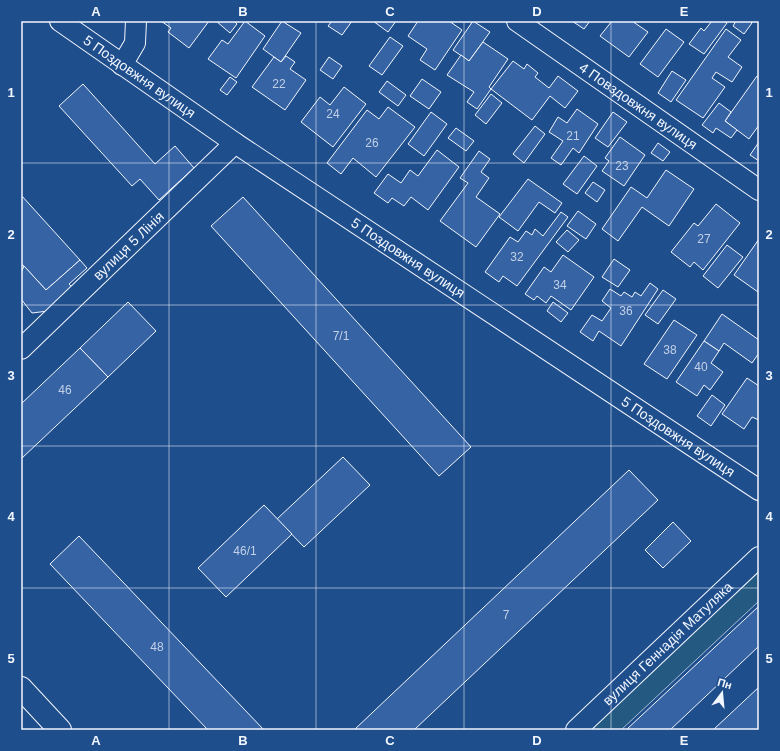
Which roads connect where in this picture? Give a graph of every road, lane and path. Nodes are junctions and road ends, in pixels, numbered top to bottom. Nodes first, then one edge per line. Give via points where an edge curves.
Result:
1 (60, 21) edge
2 (136, 21) edge
3 (517, 21) edge
4 (122, 65) junction
5 (235, 143) junction
6 (759, 190) edge
7 (21, 349) edge
8 (759, 490) edge
9 (759, 557) edge
10 (21, 688) edge
11 (60, 730) edge
12 (576, 730) edge

1 - 4 street, 5 Поздовжня вулиця
2 - 4 street via 135,43
3 - 6 street, 4 Повздовжня вулиця
4 - 5 street, 5 Поздовжня вулиця
5 - 7 street, вулиця 5 Лінія
5 - 8 street, 5 Поздовжня вулиця
9 - 12 street, вулиця Геннадія Матуляка
10 - 11 main road

